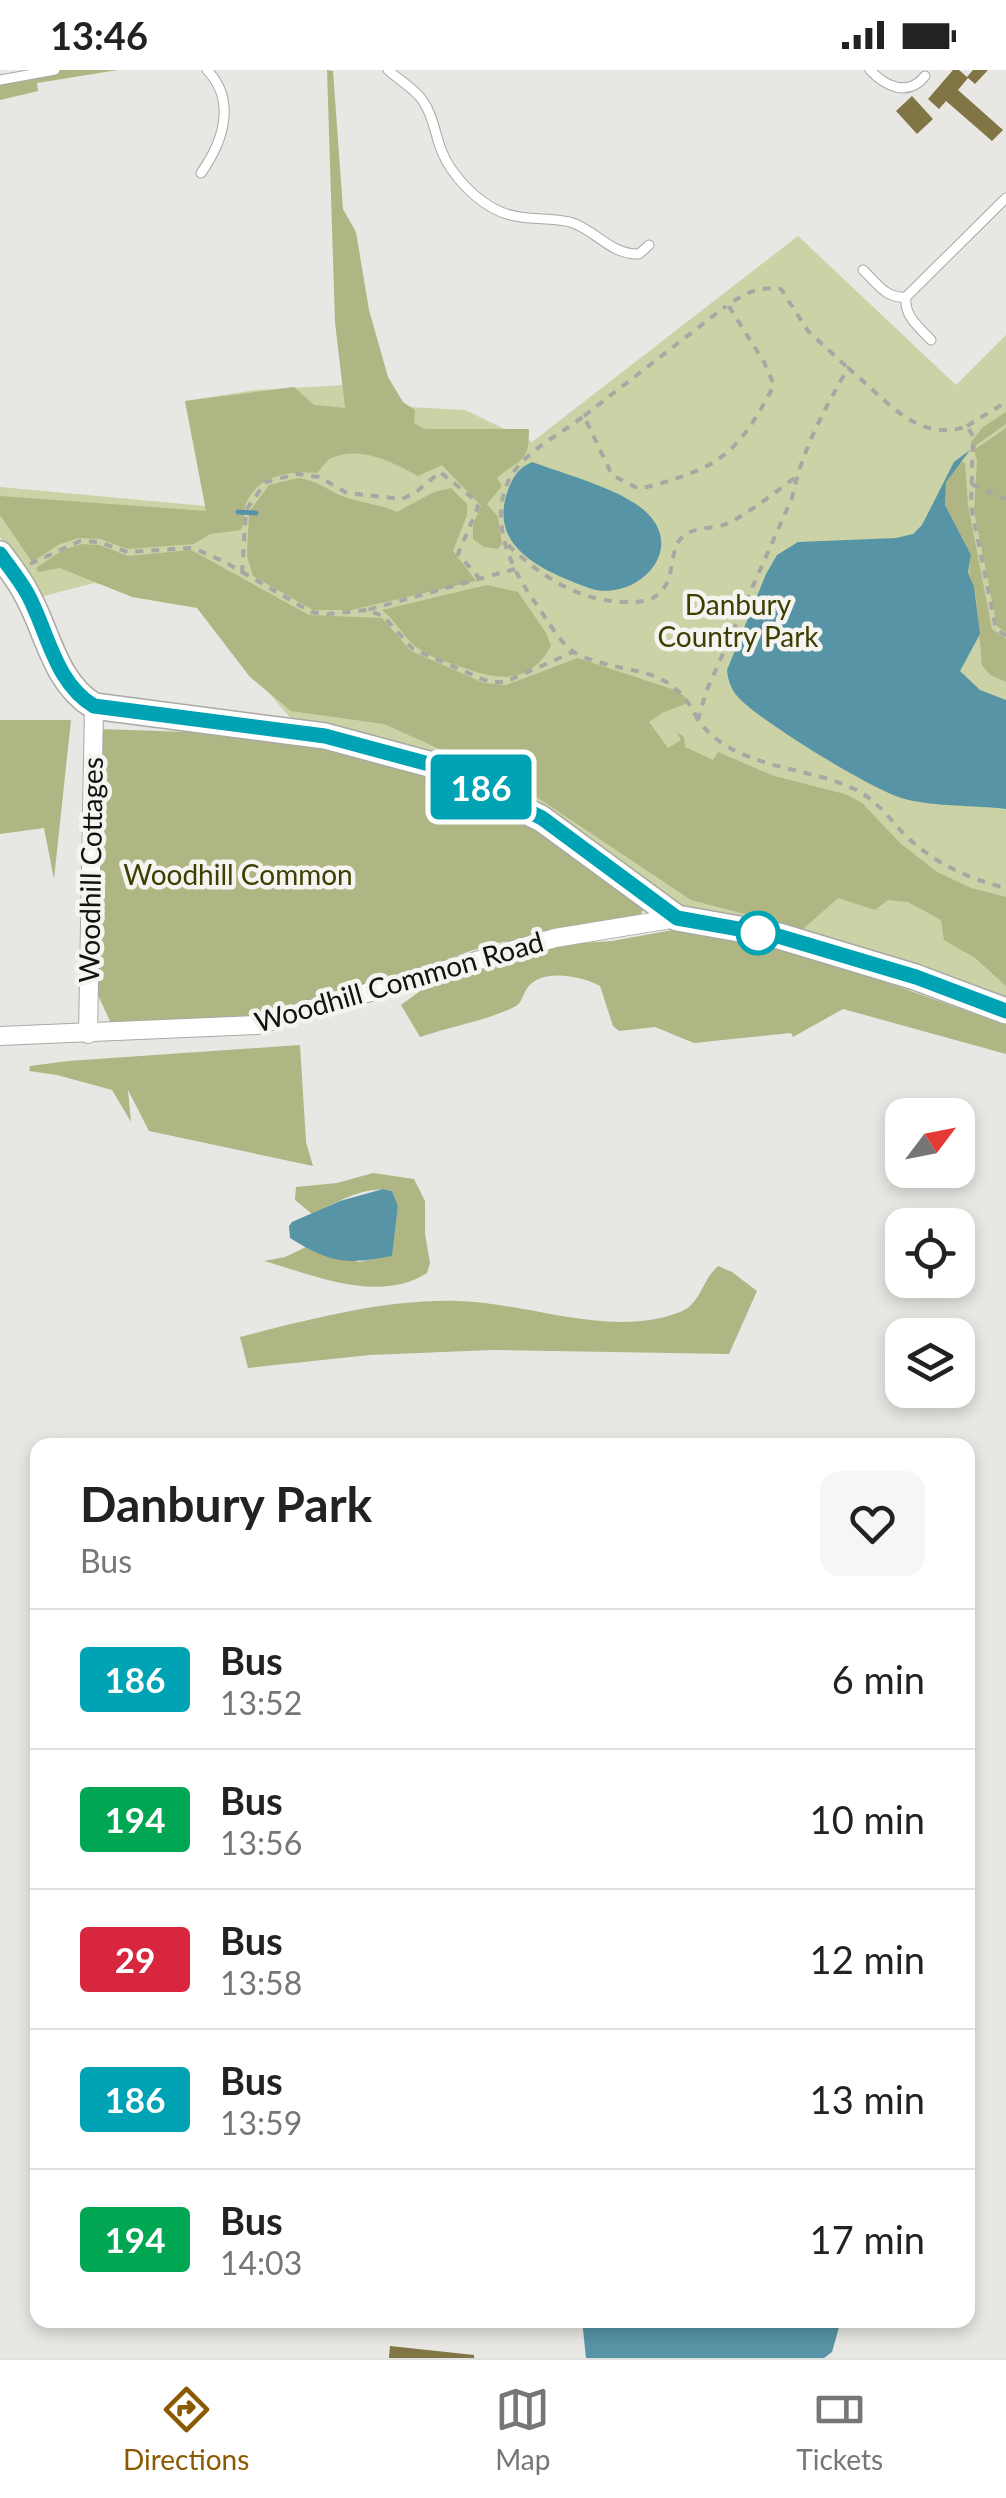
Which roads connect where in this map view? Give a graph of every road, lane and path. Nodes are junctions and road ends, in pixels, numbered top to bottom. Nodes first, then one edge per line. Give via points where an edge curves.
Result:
1 (55, 70) edge
2 (207, 70) edge
3 (388, 70) edge
4 (870, 70) edge
5 (925, 76) dead end
6 (0, 80) edge
7 (201, 174) dead end
8 (1006, 198) edge
9 (649, 245) dead end
10 (863, 270) dead end
11 (906, 297) junction
12 (728, 305) junction
13 (931, 340) dead end
14 (848, 368) junction
15 (1006, 402) edge
16 (584, 416) junction
17 (967, 426) junction
18 (796, 476) junction
19 (971, 484) junction
20 (1006, 499) edge
21 (506, 544) junction
22 (515, 569) junction
23 (7, 570) edge
24 (242, 572) junction
25 (480, 579) junction
26 (367, 610) junction
27 (1006, 636) edge
28 (573, 652) junction
29 (94, 706) junction
30 (698, 720) junction
31 (1006, 888) edge
32 (677, 918) junction
33 (1006, 1011) edge
34 (88, 1034) junction
35 (0, 1036) edge

1 - 6 lane
2 - 7 lane via 218,82 224,118 220,141
3 - 9 lane via 422,98 442,154 480,199 519,218 572,223 628,254
4 - 5 lane via 892,87 907,89
8 - 11 lane
10 - 11 lane via 888,295
11 - 13 lane via 909,316
12 - 14 path via 746,292 780,289 808,331
12 - 16 path
12 - 16 path via 774,385 737,446 679,479 638,489 612,475
14 - 17 path via 914,423 948,434
14 - 18 path
15 - 17 path
16 - 21 path via 514,472 500,511
17 - 19 path via 973,436
18 - 21 path via 728,523 684,535 666,585 642,602 600,601 571,591
18 - 30 path
19 - 20 path
19 - 27 path via 992,614 996,630
21 - 22 path
22 - 25 path
22 - 28 path
23 - 24 path via 80,542 98,542 128,552 193,548
23 - 29 street via 27,593 77,696
24 - 25 path via 246,510 266,482 318,476 347,492 402,499 440,472 478,507 458,554
24 - 26 path via 311,612
25 - 26 path
26 - 28 path via 383,616 413,649 490,682 516,678
28 - 30 path via 676,686
29 - 32 street via 325,736 440,767 542,818
29 - 34 street, Woodhill Cottages
30 - 31 path via 710,736 747,756 854,788 932,858 968,879
32 - 33 street via 778,936
32 - 34 street, Woodhill Common Road via 555,938 257,1025
34 - 35 street, Woodhill Common Road

